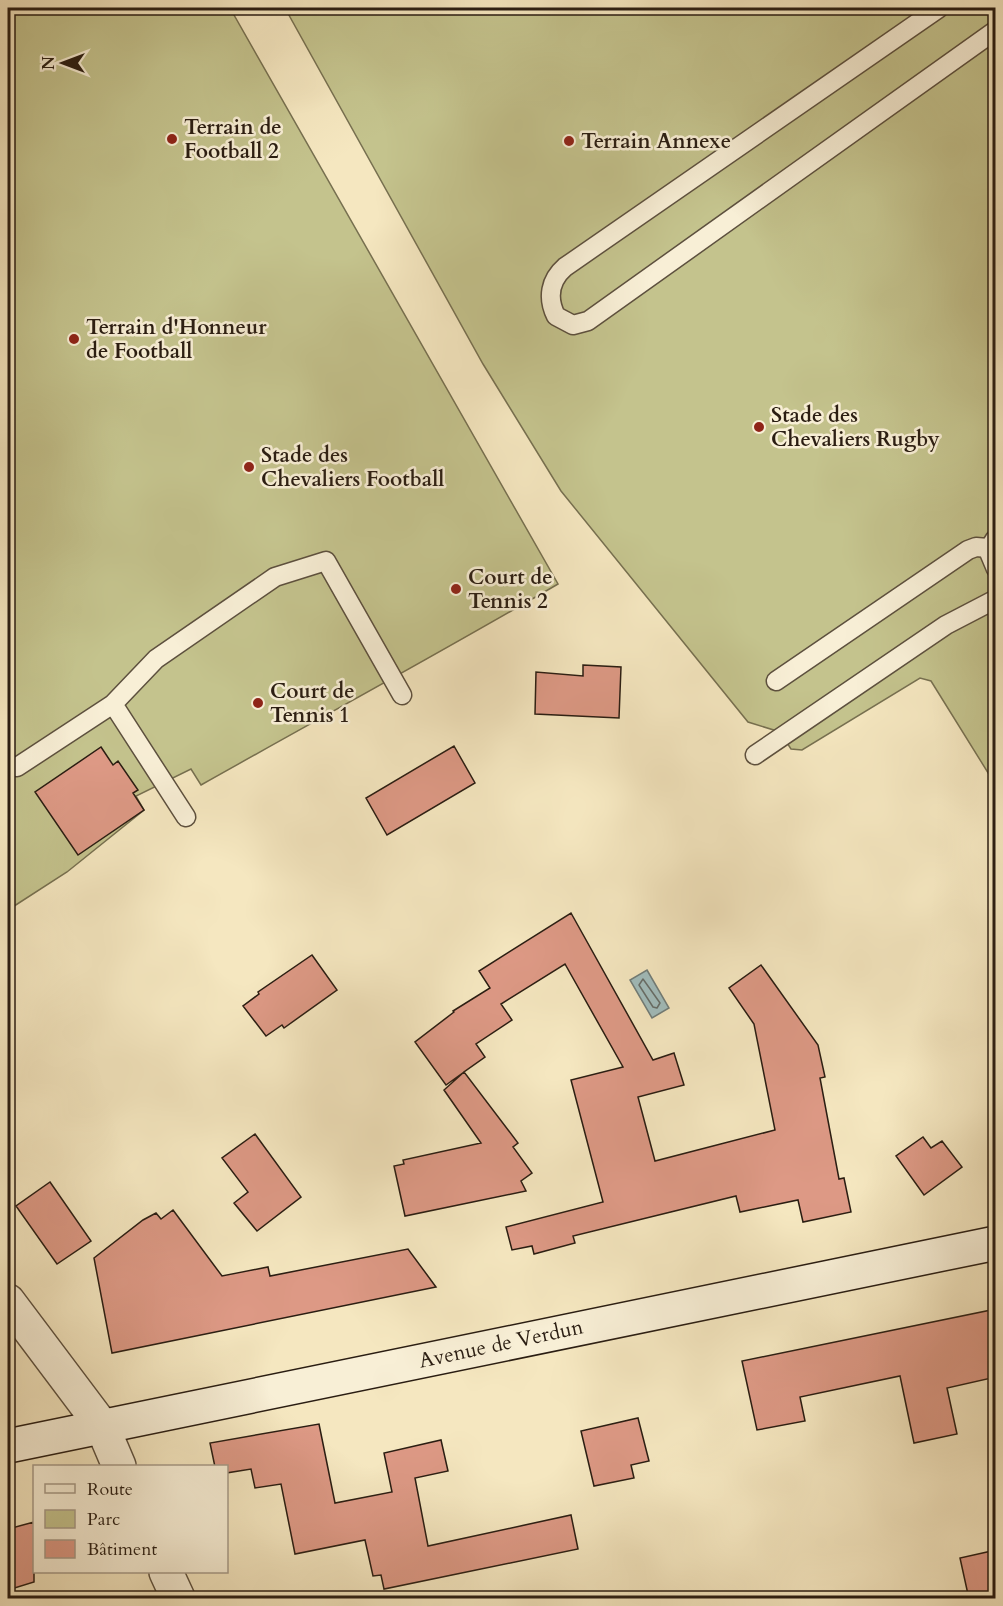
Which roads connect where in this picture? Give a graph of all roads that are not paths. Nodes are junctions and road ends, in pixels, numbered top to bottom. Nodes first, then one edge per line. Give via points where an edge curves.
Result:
1 (939, 8) edge
2 (996, 30) edge
3 (992, 543) edge
4 (996, 569) edge
5 (996, 599) edge
6 (776, 681) dead end
7 (402, 695) dead end
8 (113, 704) junction
9 (755, 755) dead end
10 (17, 767) dead end
11 (186, 817) dead end
12 (996, 1243) edge
13 (8, 1301) edge
14 (102, 1426) junction
15 (8, 1446) edge
16 (118, 1465) edge
17 (166, 1573) edge
18 (178, 1599) edge

1 - 2 lane via 565,267 554,280 550,295 556,316 573,325 588,321
3 - 4 lane
3 - 6 lane via 968,550
5 - 9 lane via 946,625
7 - 8 lane via 326,561 275,577 156,659
8 - 10 lane
8 - 11 lane
12 - 14 main road, Avenue de Verdun
13 - 14 main road
14 - 15 main road, Avenue de Verdun
14 - 16 main road
17 - 18 main road

